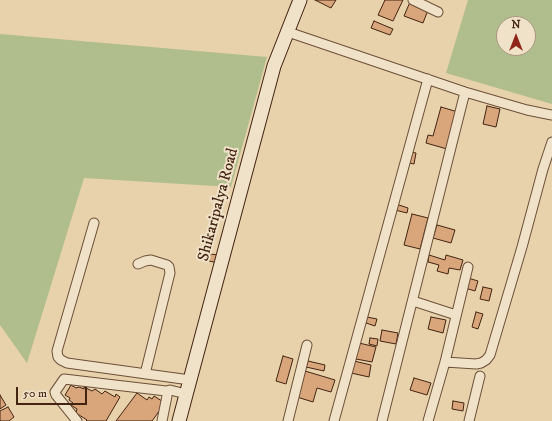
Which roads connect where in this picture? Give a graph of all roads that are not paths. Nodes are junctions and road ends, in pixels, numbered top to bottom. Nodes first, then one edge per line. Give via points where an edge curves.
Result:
1 (300, 0) edge
2 (413, 0) edge
3 (438, 12) dead end
4 (288, 32) junction
5 (428, 79) junction
6 (465, 92) junction
7 (552, 115) edge
8 (552, 142) edge
9 (94, 224) dead end
10 (138, 264) dead end
11 (468, 267) dead end
12 (413, 301) junction
13 (456, 315) junction
14 (307, 345) dead end
15 (445, 362) junction
16 (145, 374) junction
17 (480, 376) dead end
18 (190, 380) junction
19 (166, 394) junction
20 (185, 398) junction
21 (77, 421) edge
22 (162, 421) edge
23 (179, 421) edge
24 (288, 421) edge
25 (334, 421) edge
26 (382, 421) edge
27 (428, 421) edge
28 (469, 421) edge

1 - 4 street, Shikaripalya Road
2 - 3 street
4 - 5 street
4 - 18 street, Shikaripalya Road via 274,66
5 - 6 street
5 - 25 street
6 - 7 street
6 - 12 street
8 - 15 street via 490,355 486,360 476,364
9 - 16 street via 57,351 58,356 67,363
10 - 16 street via 151,260 167,265 170,273
11 - 13 street
12 - 13 street
12 - 26 street
13 - 15 street
14 - 24 street
15 - 27 street
16 - 18 street
17 - 28 street
18 - 20 street, Shikaripalya Road
19 - 20 street
19 - 21 street via 64,379 55,392
19 - 22 street
20 - 23 street, Shikaripalya Road

